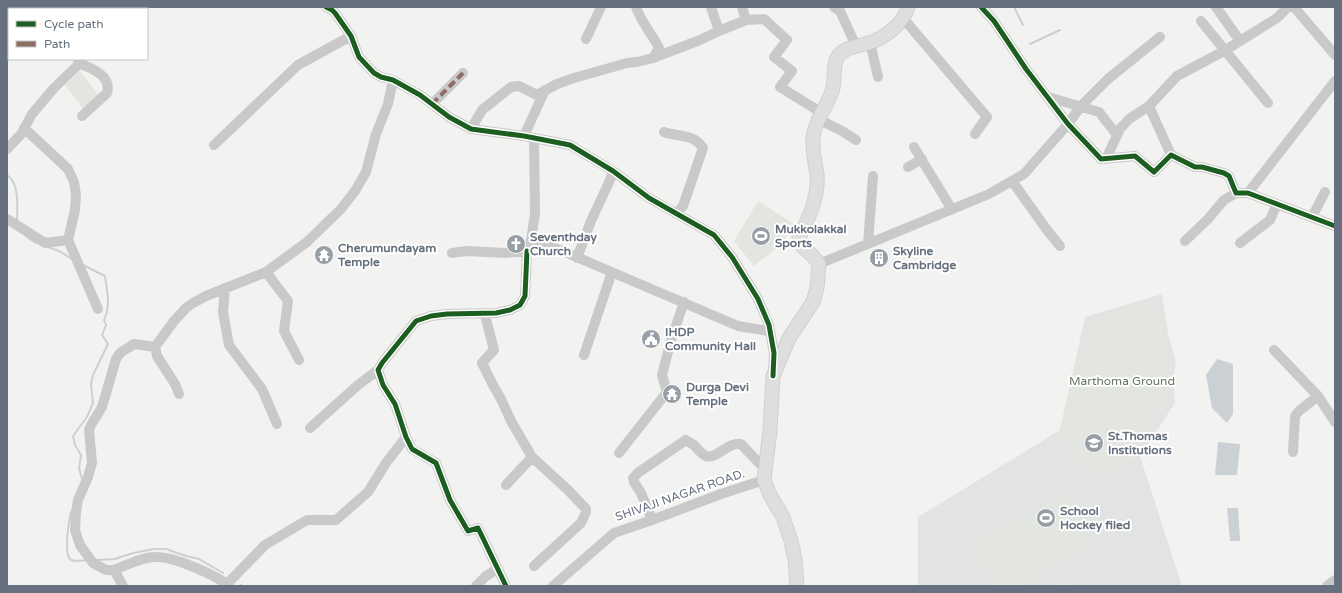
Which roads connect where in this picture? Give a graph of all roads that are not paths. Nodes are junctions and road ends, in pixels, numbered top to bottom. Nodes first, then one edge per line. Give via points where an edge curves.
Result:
1 (601, 7) edge
2 (636, 7) edge
3 (711, 7) edge
4 (742, 7) edge
5 (834, 7) edge
6 (980, 7) edge
7 (1216, 7) edge
8 (1288, 7) edge
9 (1294, 7) edge
10 (331, 8) edge
11 (906, 12) edge
12 (746, 20) junction
13 (1201, 21) dead end
14 (719, 31) junction
15 (351, 36) junction
16 (1160, 37) dead end
17 (586, 39) dead end
18 (1240, 41) junction
19 (870, 42) junction
20 (856, 46) junction
21 (1224, 51) junction
22 (1335, 55) edge
23 (653, 58) junction
24 (80, 61) edge
25 (463, 73) dead end
26 (878, 77) dead end
27 (393, 80) junction
28 (1335, 81) edge
29 (545, 90) junction
30 (1048, 97) junction
31 (1268, 103) dead end
32 (432, 104) junction
33 (1081, 106) junction
34 (1149, 106) junction
35 (82, 116) dead end
36 (820, 116) junction
37 (1068, 124) junction
38 (24, 128) junction
39 (471, 129) junction
40 (664, 132) dead end
41 (975, 134) dead end
42 (1117, 135) junction
43 (529, 137) junction
44 (856, 140) dead end
45 (214, 145) dead end
46 (914, 147) dead end
47 (7, 149) edge
48 (1171, 155) junction
49 (922, 159) junction
50 (1106, 159) junction
51 (908, 167) dead end
52 (613, 171) junction
53 (873, 176) dead end
54 (1012, 181) junction
55 (1236, 192) junction
56 (1325, 192) dead end
57 (1248, 193) junction
58 (1277, 204) junction
59 (951, 208) junction
60 (677, 213) junction
61 (1312, 217) junction
62 (7, 219) edge
63 (1335, 226) edge
64 (68, 240) junction
65 (531, 240) junction
66 (1185, 241) dead end
67 (1240, 243) dead end
68 (868, 244) junction
69 (1060, 246) dead end
70 (527, 251) junction
71 (452, 253) dead end
72 (577, 258) junction
73 (819, 264) junction
74 (266, 272) junction
75 (612, 272) junction
76 (225, 288) junction
77 (684, 302) junction
78 (98, 309) dead end
79 (485, 314) junction
80 (769, 331) junction
81 (155, 347) junction
82 (1274, 350) dead end
83 (584, 355) dead end
84 (299, 360) dead end
85 (378, 370) junction
86 (773, 376) junction
87 (179, 394) dead end
88 (1318, 396) junction
89 (1335, 422) edge
90 (277, 424) dead end
91 (310, 428) dead end
92 (406, 437) junction
93 (1293, 452) dead end
94 (619, 453) dead end
95 (532, 457) junction
96 (767, 464) junction
97 (764, 480) junction
98 (506, 485) dead end
99 (652, 520) junction
100 (534, 566) dead end
101 (497, 569) junction
102 (114, 570) junction
103 (1335, 580) edge
104 (228, 585) edge
105 (504, 585) edge
106 (123, 586) edge
107 (476, 586) edge
108 (553, 586) edge
109 (797, 586) edge
110 (1327, 586) edge

1 - 17 street
2 - 23 street via 659,48
3 - 14 street
4 - 12 street
5 - 20 street via 840,11
6 - 30 street via 994,21
7 - 18 street
8 - 18 street via 1277,18
9 - 22 street
10 - 15 street
11 - 19 main road via 901,22 890,32
11 - 41 street via 987,117
12 - 14 street
12 - 36 street via 764,19 787,40 774,57 792,72 780,87
13 - 21 street
14 - 23 street
15 - 27 street via 359,58 368,68 374,74
15 - 45 street via 298,65
16 - 33 street via 1108,79
18 - 21 street
19 - 20 main road
19 - 26 street
20 - 36 main road via 841,53 837,58 833,89
21 - 31 street
21 - 34 street via 1177,76
23 - 29 street via 600,70
24 - 35 street via 99,72 108,89
24 - 38 street via 32,114
25 - 32 street
27 - 32 street
27 - 74 street via 366,172 355,191 341,209 307,242
28 - 57 street
29 - 39 street via 537,95 519,86 511,87 482,110
29 - 43 street
30 - 33 street
30 - 37 street
32 - 39 street
33 - 37 street
33 - 42 street via 1099,112
34 - 42 street via 1129,119
34 - 48 street
36 - 44 street
36 - 73 main road via 813,138 816,194 799,238 803,247
37 - 50 street via 1101,159
37 - 54 street via 1024,174
38 - 47 street via 22,134
38 - 64 street via 68,169 74,182 75,210
39 - 43 street
40 - 60 street via 692,138 703,148 683,206
42 - 50 street
43 - 52 street via 570,144
43 - 65 street via 535,214
46 - 49 street
48 - 50 street via 1154,172 1136,156
48 - 55 street via 1195,167 1224,172 1229,176
49 - 51 street
49 - 59 street
52 - 60 street via 648,198
52 - 72 street
53 - 68 street
54 - 59 street via 989,194
54 - 69 street
55 - 57 street
55 - 66 street via 1224,200
56 - 61 street
57 - 58 street
58 - 61 street
58 - 67 street via 1270,220
59 - 68 street
60 - 80 street via 714,235 732,257 758,299
61 - 63 street
62 - 64 street via 44,243
64 - 78 street
65 - 70 street
65 - 72 street
68 - 73 street
70 - 71 street
70 - 79 street via 525,296 520,305 510,310
72 - 75 street
73 - 86 main road via 817,288 812,302 790,338
74 - 76 street
74 - 84 street via 288,301 284,331
75 - 77 street
75 - 83 street
76 - 81 street via 186,308
76 - 90 street via 223,312 229,345 262,390
77 - 80 street via 738,326
77 - 94 street via 662,375 667,392
79 - 85 street via 447,314 416,320
79 - 95 street via 494,350 482,363
80 - 86 street via 774,352
81 - 87 street via 157,356
81 - 102 street via 134,344 116,359 102,407 89,430 92,463 78,500 75,530 80,545 93,563 101,568
82 - 88 street
85 - 91 street
85 - 92 street
86 - 96 main road
88 - 89 street
88 - 93 street via 1296,413
92 - 101 street via 412,449 436,463 450,500 468,531 478,528
92 - 104 street via 368,492 336,520 307,520 265,545
95 - 98 street
95 - 100 street via 586,509 581,523
96 - 97 main road
96 - 99 street via 759,463 741,444 735,444 708,457 686,440 633,478
97 - 99 street, SHIVAJI NAGAR ROAD.
97 - 109 main road via 783,517 791,541 796,559
99 - 108 street, SHIVAJI NAGAR ROAD. via 614,533
101 - 105 street
101 - 107 street
102 - 104 street via 155,556 187,564
102 - 106 street
103 - 110 street

